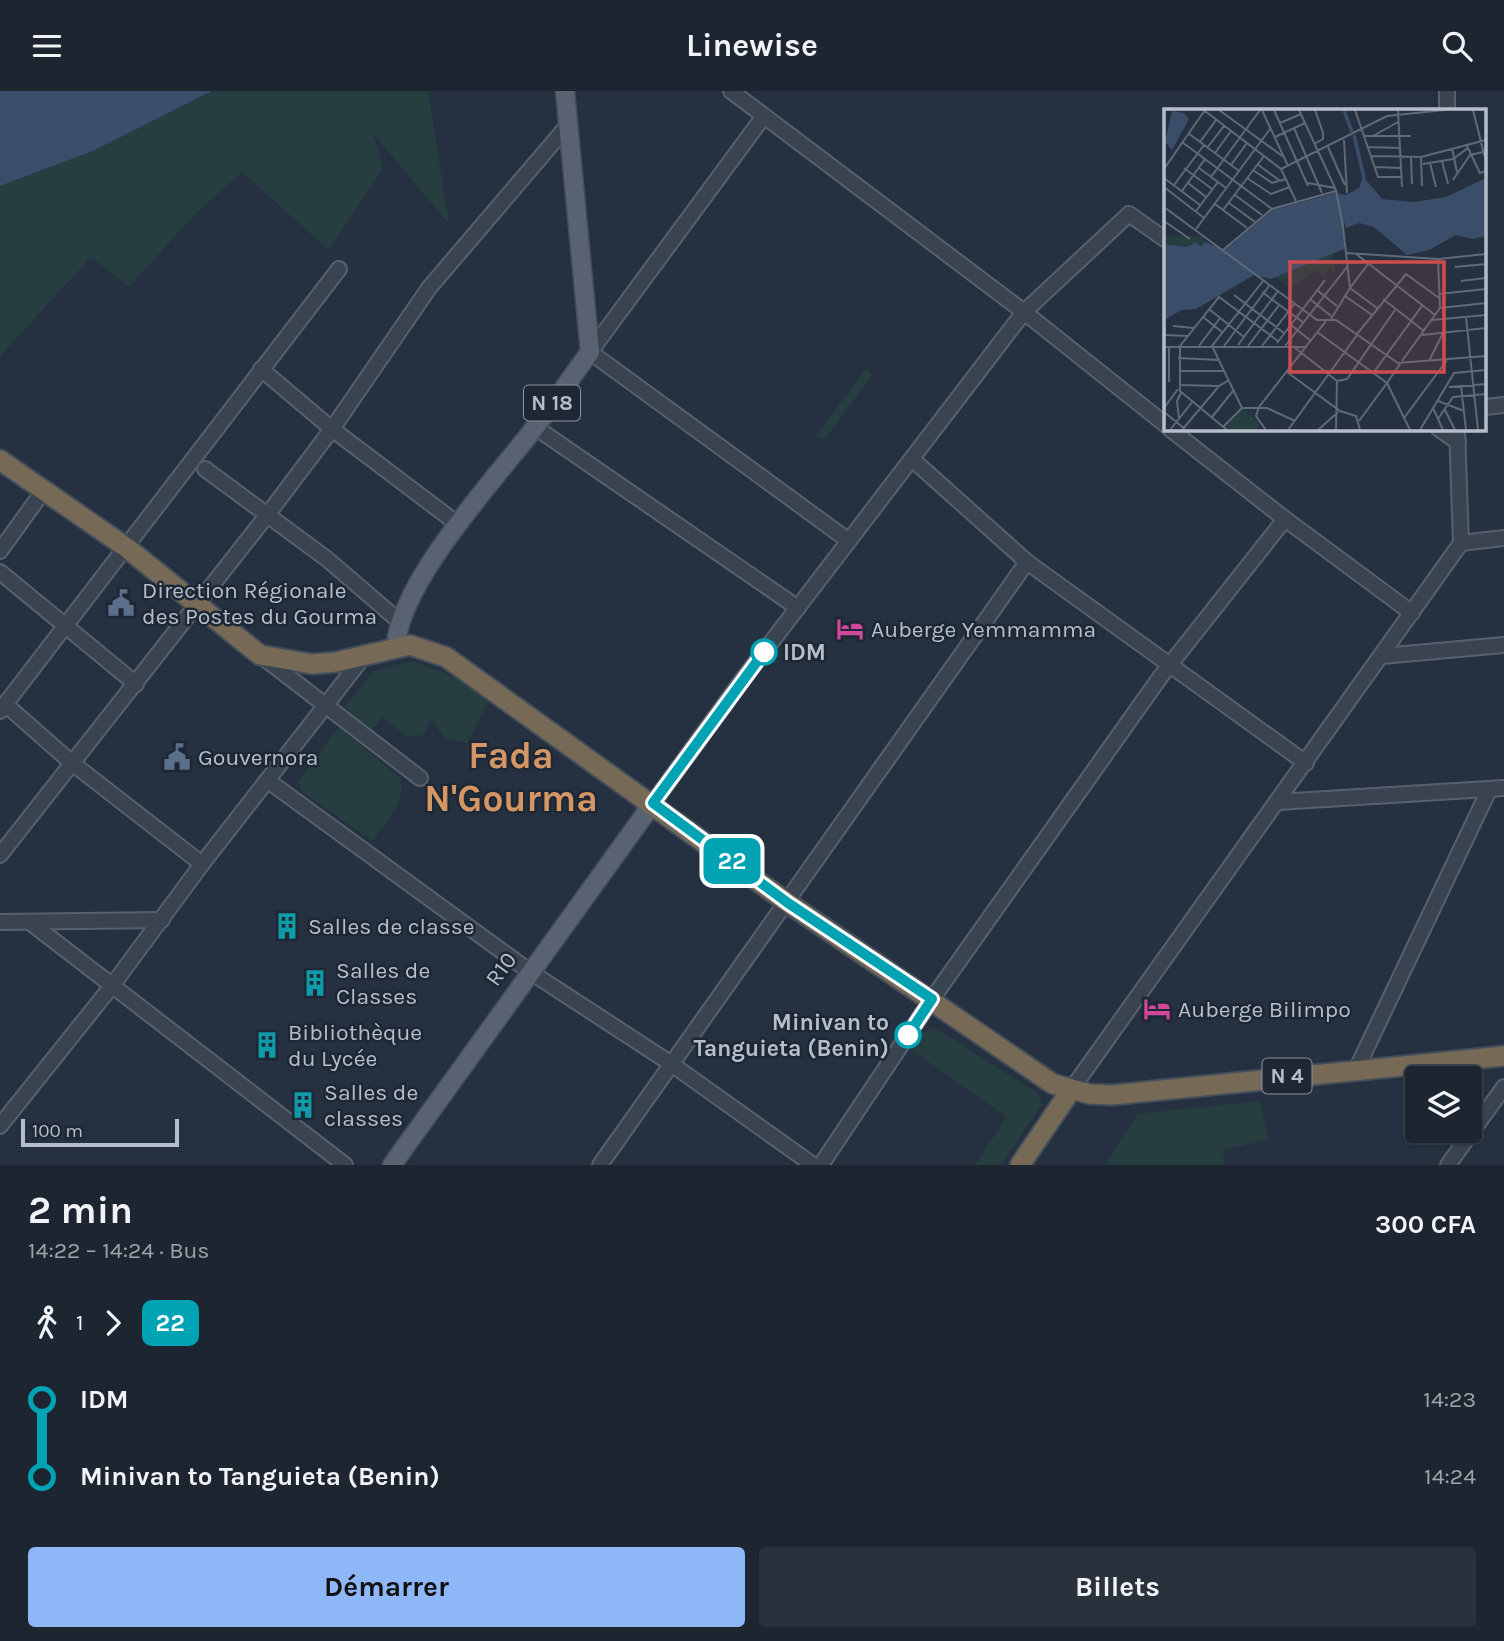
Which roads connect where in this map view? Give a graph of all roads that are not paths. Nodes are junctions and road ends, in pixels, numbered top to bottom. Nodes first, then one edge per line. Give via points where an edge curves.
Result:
1 (565, 91) edge
2 (731, 91) edge
3 (1447, 91) edge
4 (1447, 109) edge
5 (764, 116) junction
6 (569, 124) junction
7 (1164, 239) edge
8 (339, 269) dead end
9 (1024, 312) junction
10 (590, 352) junction
11 (261, 369) junction
12 (1504, 405) edge
13 (1486, 407) edge
14 (1164, 423) edge
15 (535, 427) junction
16 (331, 429) junction
17 (1174, 431) edge
18 (1457, 435) edge
19 (912, 459) junction
20 (0, 460) edge
21 (205, 468) dead end
22 (44, 490) junction
23 (268, 514) junction
24 (1284, 519) junction
25 (459, 525) junction
26 (1504, 538) edge
27 (849, 541) junction
28 (1461, 543) junction
29 (127, 548) junction
30 (0, 551) edge
31 (1027, 562) junction
32 (0, 572) edge
33 (197, 603) junction
34 (798, 608) junction
35 (1412, 613) junction
36 (400, 621) junction
37 (65, 624) junction
38 (1504, 645) edge
39 (396, 646) junction
40 (260, 655) junction
41 (364, 656) junction
42 (1382, 656) junction
43 (1170, 664) junction
44 (136, 684) junction
45 (325, 704) junction
46 (3, 708) edge
47 (72, 763) junction
48 (1306, 763) junction
49 (420, 779) dead end
50 (267, 780) junction
51 (1497, 789) edge
52 (1278, 802) junction
53 (653, 803) junction
54 (0, 855) edge
55 (202, 864) junction
56 (788, 903) junction
57 (162, 920) junction
58 (0, 922) edge
59 (31, 923) junction
60 (529, 971) junction
61 (111, 987) junction
62 (932, 999) junction
63 (1504, 1056) edge
64 (670, 1063) junction
65 (1357, 1069) junction
66 (1504, 1087) edge
67 (1071, 1090) junction
68 (0, 1126) edge
69 (345, 1165) edge
70 (392, 1165) edge
71 (600, 1165) edge
72 (813, 1165) edge
73 (821, 1165) edge
74 (1020, 1165) edge
75 (1448, 1165) edge

1 - 6 main road
2 - 5 street
3 - 4 street
5 - 9 street
5 - 10 street
6 - 10 main road
6 - 16 street via 429,288
7 - 9 street via 1129,214
8 - 11 street
9 - 14 street
9 - 19 street
10 - 15 main road, N 18
10 - 27 street
11 - 16 street
11 - 29 street
12 - 13 street
15 - 25 main road, N 18
15 - 34 street
16 - 23 street
16 - 25 street
17 - 24 street
18 - 28 street
19 - 27 street
19 - 31 street
20 - 22 highway, N 4
21 - 23 street
22 - 29 highway, N 4
22 - 30 street
23 - 33 street
23 - 36 street
24 - 35 street
24 - 43 street
25 - 36 main road, N 18 via 411,592
26 - 28 street
27 - 34 street
28 - 35 street
29 - 33 highway, N 4
29 - 37 street
31 - 43 street
31 - 56 street
32 - 37 street
33 - 40 highway, N 4
33 - 44 street
34 - 53 street
35 - 42 street
36 - 39 main road, N 18
37 - 44 street
37 - 46 street
38 - 42 street
39 - 41 highway, N 4
39 - 53 highway, N 4 via 423,647 446,657
40 - 41 highway, N 4 via 312,664
40 - 45 street
41 - 45 street
42 - 48 street
43 - 48 street
43 - 62 street
44 - 47 street
45 - 49 street
45 - 50 street
46 - 47 street
47 - 54 street
47 - 55 street
48 - 52 street
50 - 55 street
50 - 60 street
51 - 52 street
51 - 65 street
52 - 67 street
53 - 56 highway, N 4
53 - 60 main road, R10
55 - 57 street
56 - 62 highway, N 4
56 - 64 street
57 - 59 street
57 - 61 street
58 - 59 street
59 - 61 street
60 - 64 street
60 - 70 main road, R10
61 - 68 street
61 - 69 street
62 - 67 highway, N 4 via 1038,1076
62 - 73 street
63 - 65 highway, N 4
64 - 71 street
64 - 72 street
65 - 67 highway, N 4 via 1112,1095
66 - 75 street
67 - 74 highway

